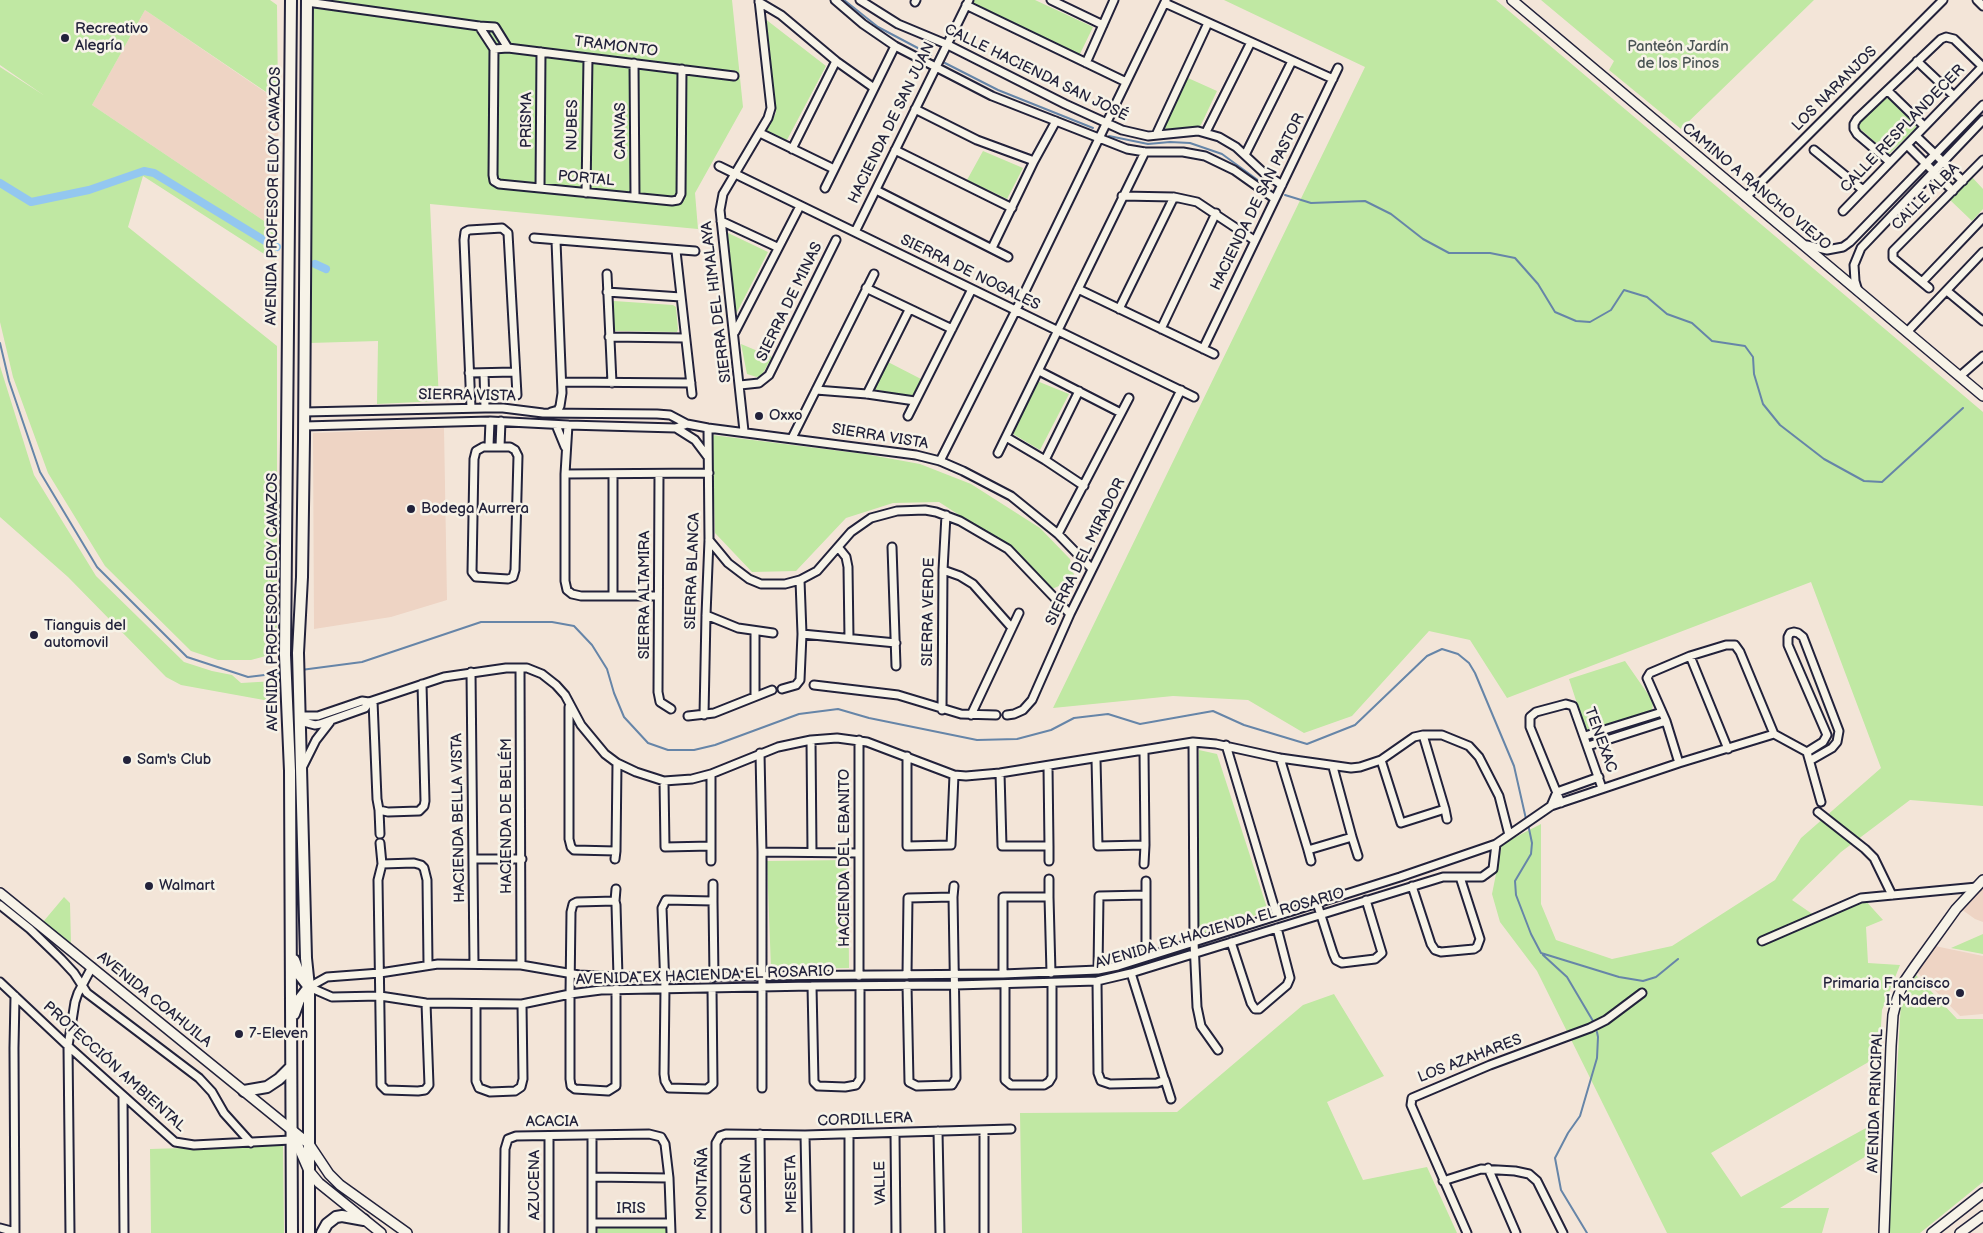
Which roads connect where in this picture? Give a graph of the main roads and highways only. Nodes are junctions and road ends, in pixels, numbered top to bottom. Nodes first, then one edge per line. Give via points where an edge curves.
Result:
1 (291, 0) edge
2 (307, 1) edge
3 (290, 46) junction
4 (306, 69) junction
5 (290, 82) junction
6 (305, 106) junction
7 (288, 395) junction
8 (303, 419) junction
9 (288, 441) junction
10 (291, 947) junction
11 (309, 987) junction
12 (291, 1026) junction
13 (290, 1068) junction
14 (244, 1091) road end
15 (367, 1222) road end
16 (292, 1233) edge
17 (309, 1233) edge
18 (322, 1233) edge

1 - 3 main road, AVENIDA PROFESOR ELOY CAVAZOS
2 - 4 main road, AVENIDA PROFESOR ELOY CAVAZOS
3 - 4 main road via 296,67
3 - 5 main road, AVENIDA PROFESOR ELOY CAVAZOS
4 - 6 main road, AVENIDA PROFESOR ELOY CAVAZOS
5 - 6 main road via 300,82
5 - 7 main road, AVENIDA PROFESOR ELOY CAVAZOS
6 - 8 main road, AVENIDA PROFESOR ELOY CAVAZOS
7 - 8 main road via 292,408
7 - 9 main road, AVENIDA PROFESOR ELOY CAVAZOS
8 - 9 main road via 290,432
8 - 11 main road, AVENIDA PROFESOR ELOY CAVAZOS via 298,653
9 - 10 main road, AVENIDA PROFESOR ELOY CAVAZOS via 285,655 290,771
10 - 11 main road via 296,968
10 - 12 main road, AVENIDA PROFESOR ELOY CAVAZOS
11 - 12 main road via 299,1000
11 - 17 main road, AVENIDA PROFESOR ELOY CAVAZOS
12 - 13 main road, AVENIDA PROFESOR ELOY CAVAZOS
13 - 14 main road via 267,1087
13 - 16 main road, AVENIDA PROFESOR ELOY CAVAZOS
15 - 18 main road via 336,1216

